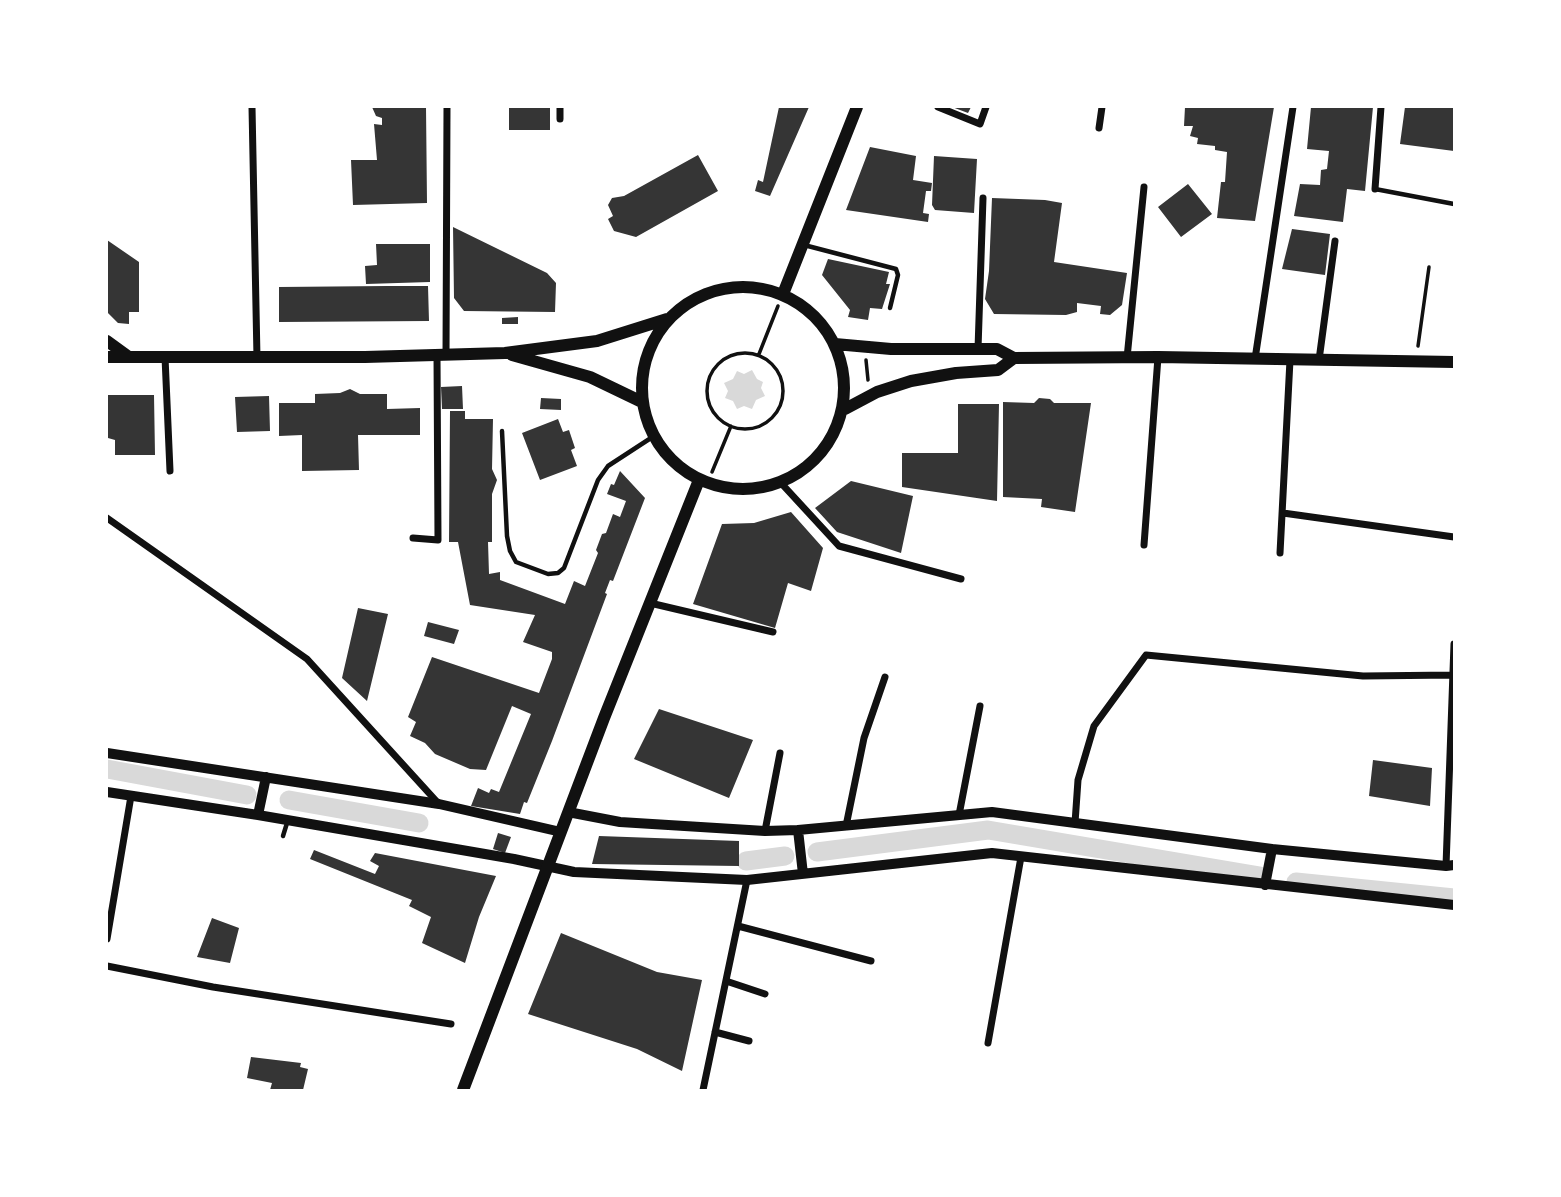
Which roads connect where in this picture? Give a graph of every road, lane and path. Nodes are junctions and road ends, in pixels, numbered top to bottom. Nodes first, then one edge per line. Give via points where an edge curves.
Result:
1 (252, 107) edge
2 (560, 107) edge
3 (856, 107) edge
4 (938, 107) edge
5 (986, 107) edge
6 (1102, 107) edge
7 (1293, 107) edge
8 (1381, 107) edge
9 (447, 110) edge
10 (560, 119) dead end
11 (1099, 128) dead end
12 (1144, 187) dead end
13 (1375, 189) joint
14 (983, 198) dead end
15 (1454, 204) edge
16 (1335, 241) dead end
17 (802, 244) junction
18 (1429, 267) dead end
19 (783, 294) junction
20 (890, 308) dead end
21 (667, 319) junction
22 (107, 341) edge
23 (835, 344) junction
24 (978, 349) junction
25 (505, 353) junction
26 (442, 355) junction
27 (759, 355) junction
28 (866, 356) dead end
29 (107, 357) edge
30 (129, 357) junction
31 (165, 357) junction
32 (1158, 357) junction
33 (257, 358) junction
34 (1014, 358) junction
35 (1127, 359) junction
36 (1255, 359) junction
37 (1290, 360) junction
38 (1319, 361) junction
39 (1417, 362) junction
40 (1454, 362) edge
41 (868, 381) dead end
42 (642, 402) junction
43 (845, 409) junction
44 (731, 426) junction
45 (502, 431) dead end
46 (653, 436) junction
47 (170, 471) dead end
48 (703, 481) junction
49 (781, 483) junction
50 (1283, 513) junction
51 (107, 518) edge
52 (1454, 537) edge
53 (413, 538) dead end
54 (1144, 545) dead end
55 (1280, 553) dead end
56 (961, 579) dead end
57 (650, 603) junction
58 (773, 632) dead end
59 (1454, 644) edge
60 (1453, 675) edge
61 (885, 677) dead end
62 (980, 706) dead end
63 (107, 753) edge
64 (780, 753) dead end
65 (266, 777) junction
66 (107, 792) edge
67 (131, 796) junction
68 (439, 804) junction
69 (568, 813) junction
70 (258, 815) junction
71 (959, 815) junction
72 (287, 822) junction
73 (1074, 823) junction
74 (846, 826) junction
75 (798, 830) junction
76 (765, 831) junction
77 (561, 832) junction
78 (283, 836) dead end
79 (1272, 849) junction
80 (1021, 857) junction
81 (1450, 866) edge
82 (548, 867) junction
83 (803, 874) junction
84 (747, 880) junction
85 (1265, 886) junction
86 (1454, 905) edge
87 (738, 926) junction
88 (107, 939) edge
89 (871, 961) dead end
90 (107, 966) edge
91 (726, 981) junction
92 (765, 994) dead end
93 (451, 1024) dead end
94 (715, 1032) junction
95 (749, 1041) dead end
96 (988, 1043) dead end
97 (463, 1090) edge
98 (703, 1090) edge

1 - 33 street
2 - 10 street
3 - 17 main road
4 - 5 street via 980,124
6 - 11 street
7 - 36 street
8 - 13 street
9 - 26 street
12 - 35 street
13 - 15 lane
14 - 24 street
16 - 38 street
17 - 19 main road
17 - 20 lane via 892,266 898,275
18 - 39 path
19 - 21 main road via 733,286 709,292
19 - 23 main road via 822,323
19 - 27 path
21 - 25 main road via 597,341
21 - 42 main road via 652,342 643,369
22 - 30 main road
23 - 24 main road
23 - 43 main road
24 - 34 main road via 997,349
25 - 26 main road
25 - 42 main road via 590,377
26 - 33 main road
26 - 53 street via 438,540
27 - 44 path via 734,354 714,368 709,379 709,404
27 - 44 path via 778,371 783,383 779,408 761,426
28 - 41 path
29 - 30 main road
30 - 31 main road
31 - 33 main road
31 - 47 street
32 - 35 main road
32 - 36 main road
32 - 54 street
34 - 35 main road
34 - 43 main road via 998,370 911,381
36 - 37 main road
37 - 38 main road
37 - 50 street
38 - 39 main road
39 - 40 main road
42 - 46 main road
43 - 49 main road via 827,446 806,468
44 - 48 path
45 - 46 lane via 510,551 516,562 548,574 564,568 598,480 608,466
46 - 48 main road via 681,469
48 - 49 main road via 726,489 753,490
48 - 57 main road
49 - 56 street via 839,546
50 - 52 street
50 - 55 street
51 - 68 street via 307,659
57 - 58 street
57 - 69 main road
59 - 60 street
60 - 73 street via 1363,676 1146,655 1094,726 1078,780
60 - 81 street
61 - 74 street via 864,738
62 - 71 street
63 - 65 street
64 - 76 street
65 - 68 street
65 - 70 street
66 - 67 street
67 - 70 street
67 - 88 street
68 - 77 street
69 - 76 street via 620,822
69 - 77 main road
70 - 72 street
71 - 73 street via 992,812
71 - 74 street
72 - 78 lane
72 - 82 street
73 - 79 street
74 - 75 street
75 - 76 street
75 - 83 street
77 - 82 main road
79 - 81 street
79 - 85 street
80 - 83 street via 992,853
80 - 85 street
80 - 96 street
82 - 84 street
82 - 97 main road
83 - 84 street
84 - 87 street
85 - 86 street
87 - 89 street
87 - 91 street
90 - 93 street
91 - 92 street
91 - 94 street
94 - 95 street
94 - 98 street

